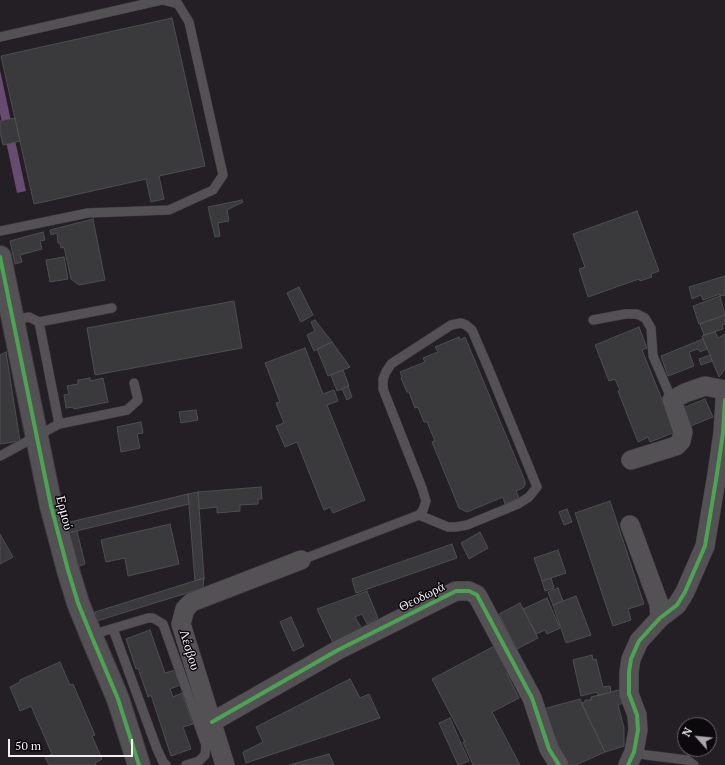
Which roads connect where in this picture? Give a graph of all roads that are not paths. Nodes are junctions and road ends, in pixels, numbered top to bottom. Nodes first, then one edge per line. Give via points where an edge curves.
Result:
1 (163, 0) edge
2 (0, 37) edge
3 (0, 230) edge
4 (0, 257) edge
5 (112, 308) dead end
6 (14, 320) junction
7 (593, 320) dead end
8 (39, 322) junction
9 (134, 383) dead end
10 (725, 390) edge
11 (672, 400) junction
12 (725, 400) edge
13 (59, 424) junction
14 (37, 436) junction
15 (0, 456) edge
16 (631, 460) dead end
17 (418, 515) junction
18 (630, 525) dead end
19 (301, 560) joint
20 (660, 618) junction
21 (113, 628) junction
22 (90, 635) junction
23 (212, 722) junction
24 (631, 759) edge
25 (139, 765) edge
26 (166, 765) edge
27 (186, 765) edge
28 (225, 765) edge
29 (559, 765) edge
30 (694, 765) edge

1 - 2 lane
1 - 3 lane via 178,4 190,22 222,175 213,190 169,210 88,213
4 - 6 street, Ερμού
5 - 8 lane
6 - 8 lane via 29,317
6 - 14 street, Ερμού
7 - 11 lane via 625,314 637,314 645,318 651,328 653,356
8 - 13 lane
9 - 13 lane via 138,400 127,410
10 - 11 street via 705,386
11 - 16 street via 683,432 681,441 676,446
12 - 20 street via 723,433 705,546 686,592 677,605
13 - 14 lane
14 - 15 lane
14 - 22 street, Ερμού via 51,506 68,570
17 - 17 lane via 426,502 382,389 383,379 391,364 451,325 461,323 472,330 537,487 518,504 467,525 448,526
17 - 19 lane
18 - 20 street via 659,604
19 - 23 street, Λέσβου via 192,602 185,609 181,624
20 - 24 street via 639,641 631,659 629,694 637,715 638,730
21 - 22 lane
21 - 26 lane via 157,749
21 - 27 lane via 148,618 154,618 163,624 206,745 204,755 199,761
22 - 25 street, Ερμού via 118,698
23 - 28 street, Λέσβου
23 - 29 street, Θεοδωρά via 338,650 456,591 469,591 477,595 532,698 549,749
24 - 30 lane via 646,755 687,760

